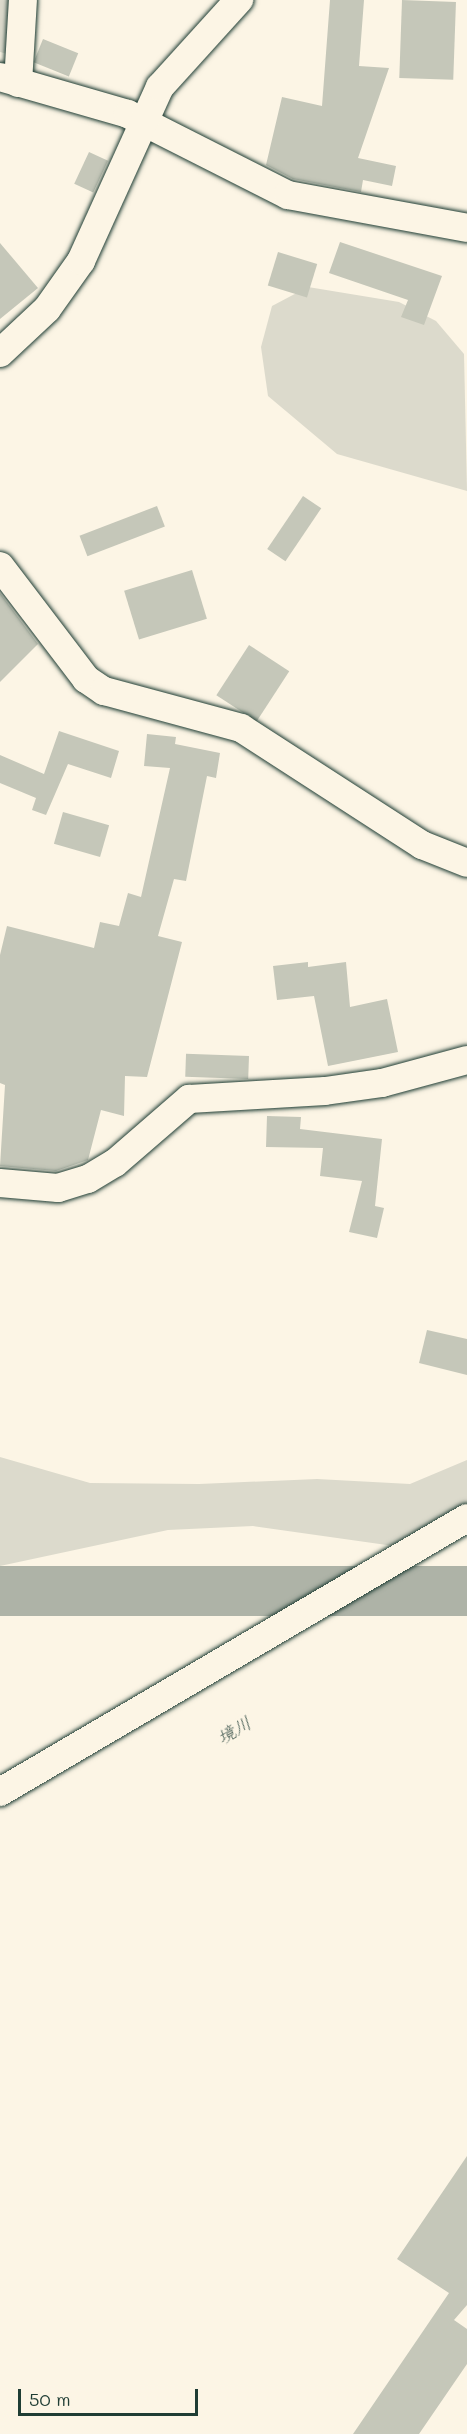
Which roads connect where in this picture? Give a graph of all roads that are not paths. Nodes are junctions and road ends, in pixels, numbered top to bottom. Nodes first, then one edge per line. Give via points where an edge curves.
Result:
1 (23, 0) edge
2 (239, 0) edge
3 (9, 80) edge
4 (143, 121) junction
5 (467, 228) edge
6 (0, 353) edge
7 (0, 566) edge
8 (467, 863) edge
9 (467, 1060) edge
10 (0, 1183) edge
11 (467, 1518) edge
12 (0, 1792) edge

1 - 3 street
2 - 4 street via 177,63
3 - 4 street
4 - 5 street via 288,195
4 - 6 street via 81,261 47,309
7 - 8 street via 86,679 104,691 241,728 422,845
9 - 10 street via 382,1083 325,1091 189,1099 115,1163 88,1179 58,1188
11 - 12 street

